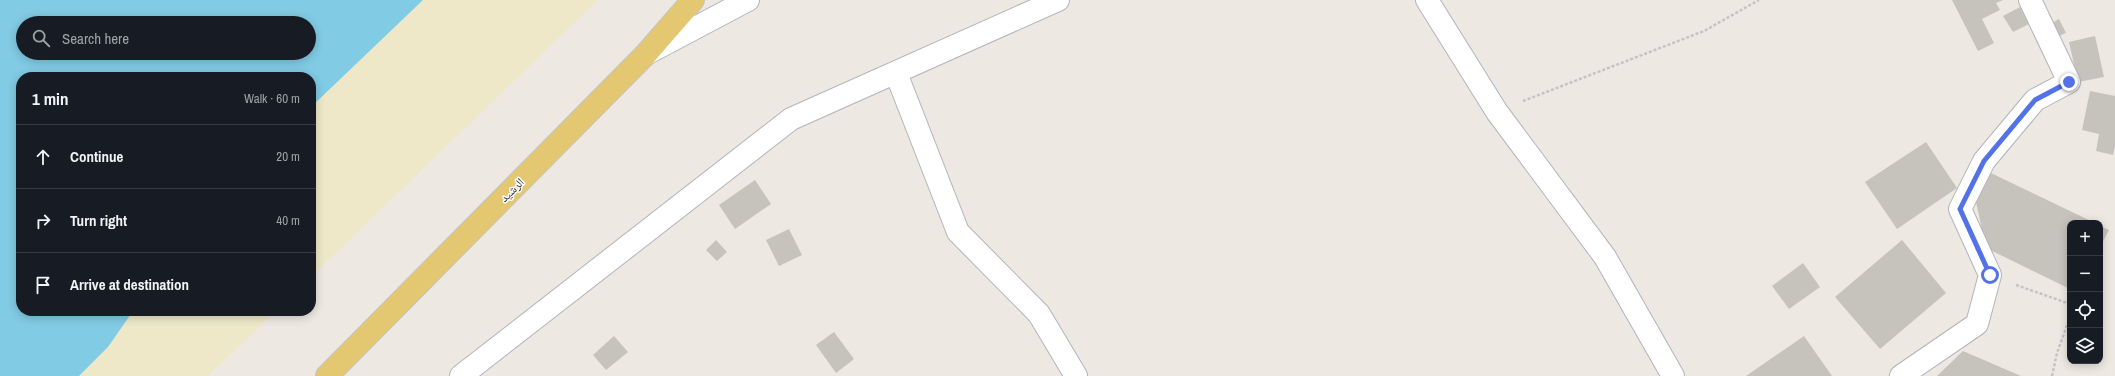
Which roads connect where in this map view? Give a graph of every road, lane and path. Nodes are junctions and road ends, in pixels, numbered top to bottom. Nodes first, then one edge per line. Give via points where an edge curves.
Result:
1 (693, 0) edge
2 (748, 0) edge
3 (1058, 0) edge
4 (1428, 0) edge
5 (1759, 0) edge
6 (2030, 0) edge
7 (646, 54) junction
8 (896, 73) junction
9 (1497, 112) junction
10 (1990, 275) junction
11 (2067, 303) edge
12 (2067, 325) edge
13 (327, 376) edge
14 (461, 376) edge
15 (1076, 376) edge
16 (1673, 376) edge
17 (1901, 376) edge
18 (2052, 376) edge

1 - 7 main road, الرشيد
2 - 7 street
3 - 8 street
4 - 9 street
5 - 9 path via 1704,31
6 - 10 street via 2069,82 2035,100 1984,161 1960,209
7 - 13 main road, الرشيد
8 - 14 street via 791,119
8 - 15 street via 958,232 1039,314
9 - 16 street via 1605,257
10 - 11 path
10 - 17 street via 1977,324
12 - 18 path

